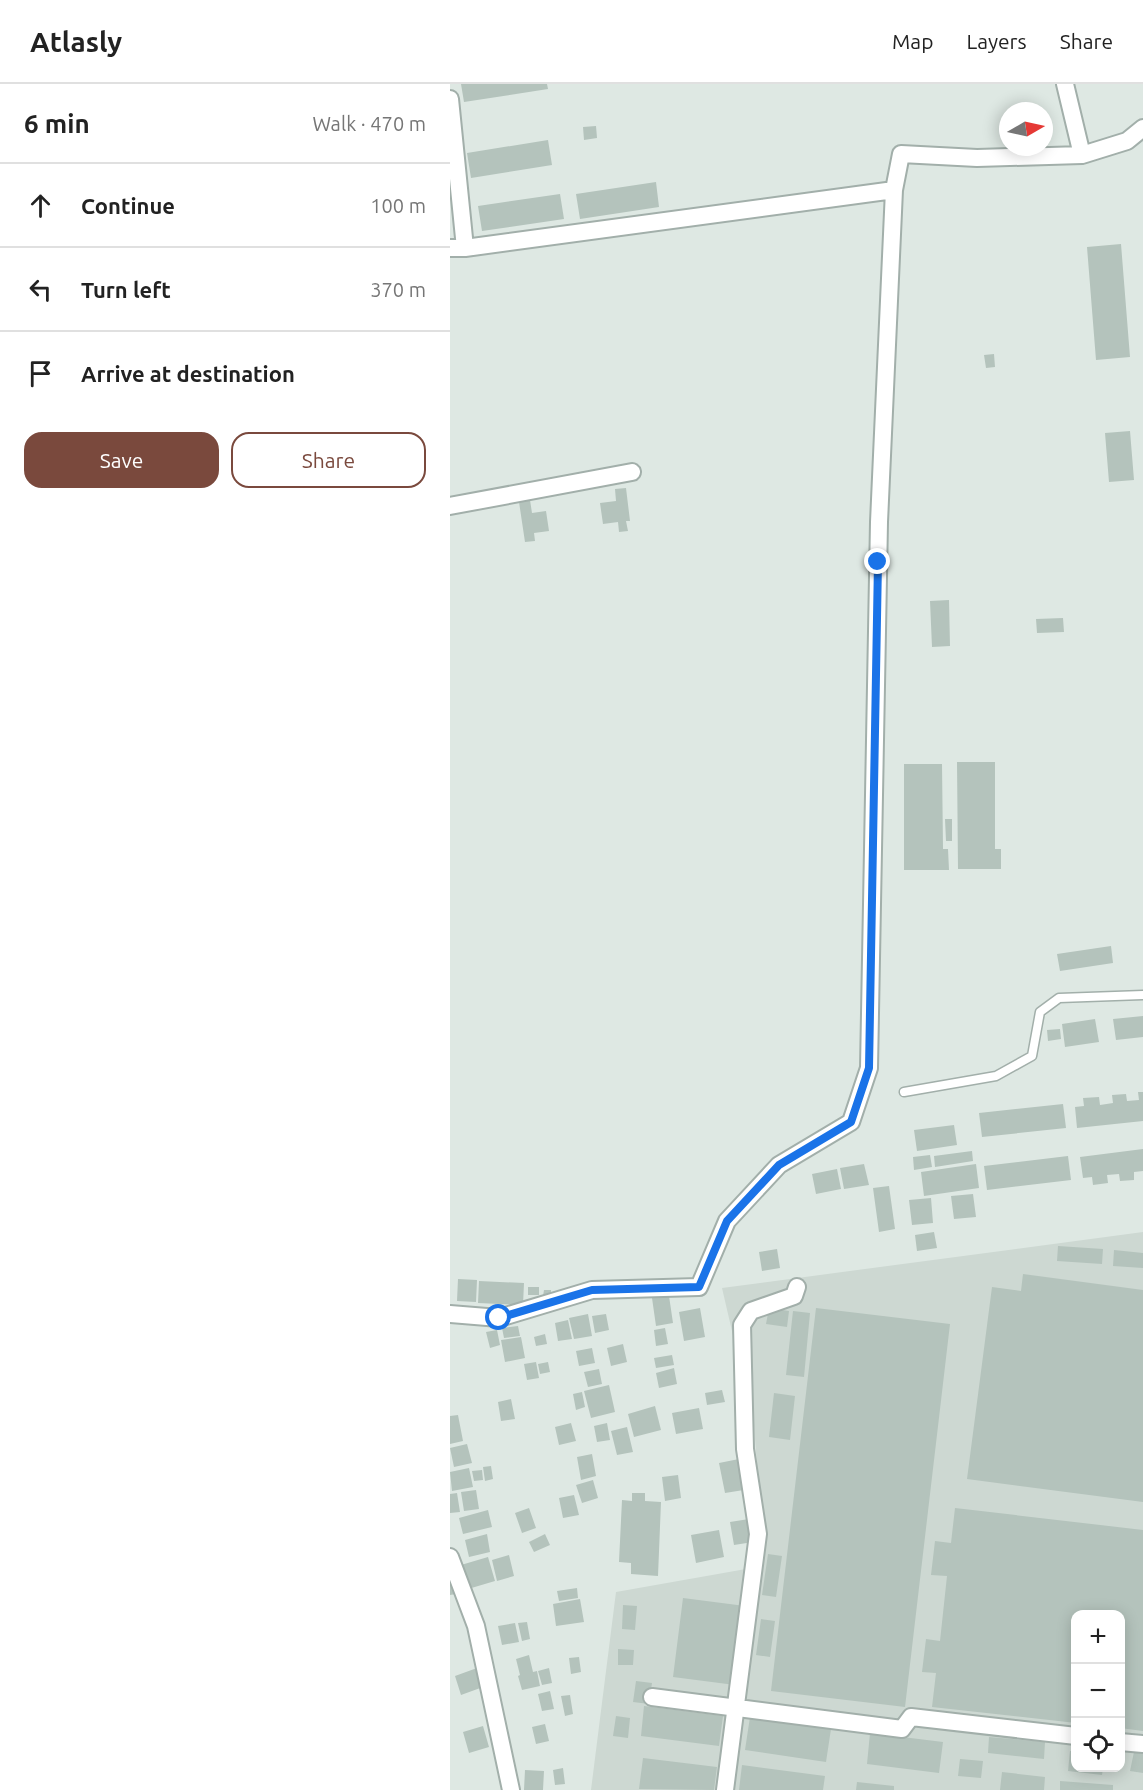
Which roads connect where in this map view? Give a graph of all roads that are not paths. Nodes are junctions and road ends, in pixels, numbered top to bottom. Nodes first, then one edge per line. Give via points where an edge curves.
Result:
1 (1065, 84) edge
2 (450, 99) edge
3 (1143, 128) edge
4 (1082, 155) junction
5 (894, 190) junction
6 (457, 248) edge
7 (632, 472) dead end
8 (450, 506) edge
9 (1143, 995) edge
10 (904, 1092) dead end
11 (796, 1287) dead end
12 (450, 1314) edge
13 (450, 1557) edge
14 (652, 1696) dead end
15 (737, 1707) junction
16 (1071, 1735) edge
17 (1125, 1742) edge
18 (1143, 1744) edge
19 (511, 1790) edge
20 (726, 1790) edge

1 - 4 street
2 - 6 street
3 - 4 street via 1126,141
4 - 5 street via 978,158 901,154
5 - 6 street
5 - 12 street via 879,542 869,1068 851,1122 779,1165 727,1221 699,1287 592,1290 499,1318
7 - 8 street
9 - 10 lane via 1059,998 1040,1012 1032,1056 996,1076
11 - 15 street via 794,1296 751,1311 742,1325 745,1449 759,1534
13 - 19 street via 476,1626
14 - 15 street
15 - 16 street via 902,1729 910,1717
15 - 20 street
17 - 18 street

